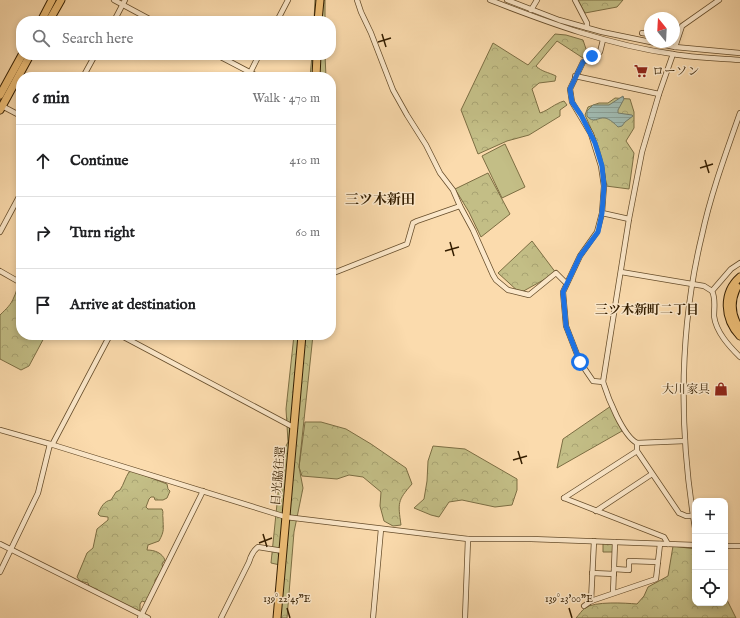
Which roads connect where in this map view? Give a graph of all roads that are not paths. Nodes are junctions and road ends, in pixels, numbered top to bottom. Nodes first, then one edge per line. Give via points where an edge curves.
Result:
1 (52, 0) edge
2 (61, 0) edge
3 (114, 0) edge
4 (288, 0) edge
5 (320, 0) edge
6 (357, 0) edge
7 (490, 0) edge
8 (507, 0) edge
9 (537, 0) edge
10 (575, 0) edge
11 (719, 0) edge
12 (124, 2) edge
13 (531, 10) junction
14 (44, 16) edge
15 (52, 16) edge
16 (117, 16) edge
17 (145, 16) edge
18 (280, 16) edge
19 (318, 16) edge
20 (587, 28) junction
21 (680, 32) edge
22 (602, 40) junction
23 (644, 41) edge
24 (680, 47) edge
25 (740, 53) edge
26 (673, 54) junction
27 (19, 60) edge
28 (27, 60) edge
29 (92, 60) edge
30 (225, 60) edge
31 (256, 60) edge
32 (317, 60) edge
33 (740, 60) edge
34 (21, 72) edge
35 (86, 72) edge
36 (244, 72) edge
37 (250, 72) edge
38 (316, 72) edge
39 (575, 76) junction
40 (16, 81) edge
41 (659, 94) junction
42 (0, 95) edge
43 (1, 108) edge
44 (740, 113) edge
45 (16, 114) edge
46 (16, 202) edge
47 (460, 206) junction
48 (602, 213) junction
49 (629, 219) junction
50 (0, 232) edge
51 (740, 263) edge
52 (0, 272) edge
53 (336, 272) edge
54 (621, 272) junction
55 (740, 277) edge
56 (16, 280) edge
57 (740, 282) edge
58 (566, 283) junction
59 (692, 283) junction
60 (712, 291) junction
61 (740, 329) edge
62 (740, 336) edge
63 (107, 340) edge
64 (129, 340) edge
65 (302, 340) edge
66 (740, 356) edge
67 (603, 382) junction
68 (293, 427) junction
69 (0, 430) edge
70 (685, 441) junction
71 (637, 443) junction
72 (51, 445) junction
73 (637, 451) junction
74 (652, 474) junction
75 (203, 491) junction
76 (692, 507) edge
77 (596, 511) junction
78 (692, 516) edge
79 (286, 517) junction
80 (381, 529) junction
81 (468, 539) junction
82 (594, 541) junction
83 (615, 542) junction
84 (0, 544) edge
85 (660, 544) junction
86 (668, 544) junction
87 (692, 545) edge
88 (728, 546) edge
89 (740, 546) edge
90 (11, 549) junction
91 (283, 551) junction
92 (658, 562) junction
93 (0, 572) edge
94 (614, 572) junction
95 (592, 573) junction
96 (613, 593) junction
97 (591, 601) junction
98 (584, 606) dead end
99 (141, 616) edge
100 (148, 618) edge
101 (221, 618) edge
102 (276, 618) edge
103 (374, 618) edge
104 (465, 618) edge

1 - 14 highway
2 - 15 highway
3 - 12 street
4 - 18 street
5 - 19 highway
6 - 47 street via 393,90
7 - 22 street
8 - 13 street
9 - 13 street
10 - 20 street via 588,23
11 - 21 street via 682,26
12 - 16 street
12 - 17 street
13 - 20 street
20 - 23 street
22 - 26 street
22 - 39 street via 600,52 583,62
24 - 25 street
26 - 33 street
26 - 41 street
27 - 42 highway
28 - 34 highway
29 - 35 street
30 - 36 street
31 - 37 street
32 - 38 highway
39 - 41 street
39 - 48 street via 570,96 591,134 602,166
40 - 43 highway
41 - 49 street via 642,152
43 - 45 street
44 - 59 street via 716,182
46 - 50 street
47 - 53 street via 413,223 407,244
47 - 58 street via 493,275 501,285 508,290 529,295 556,273
48 - 49 street
48 - 58 street via 598,232 580,256
49 - 54 street
51 - 60 street via 731,269
52 - 56 street
54 - 59 street
54 - 67 street
55 - 62 highway via 734,282 727,296 727,310 731,324
57 - 61 highway via 733,295 732,308 734,319
58 - 67 street via 563,292 566,326 575,351 593,381
59 - 60 street
59 - 70 street via 684,370
60 - 66 street via 715,318 724,339
63 - 72 street
64 - 68 street
65 - 68 highway, 日光脇往還
67 - 71 street via 609,400 628,435
68 - 79 highway, 日光脇往還
69 - 72 street
70 - 71 street
70 - 76 street
71 - 73 street
72 - 75 street
72 - 90 street via 38,493
73 - 74 street
73 - 77 street via 564,498
74 - 77 street
74 - 78 street via 679,513
75 - 79 street
75 - 99 street
77 - 86 street via 664,537
79 - 80 street
79 - 91 highway, 日光脇往還
80 - 81 street
80 - 103 street
81 - 82 street
81 - 104 street
82 - 83 street
82 - 95 street
83 - 85 street
83 - 94 street
84 - 90 street
85 - 86 street
85 - 92 street
86 - 87 street
88 - 89 street
90 - 93 street
90 - 99 street
91 - 101 street via 258,547 255,549
91 - 102 highway, 日光脇往還
92 - 94 street via 629,561 629,570
92 - 96 street via 656,579
94 - 95 street
94 - 96 street
95 - 97 street
96 - 97 street
97 - 98 street
99 - 100 street

